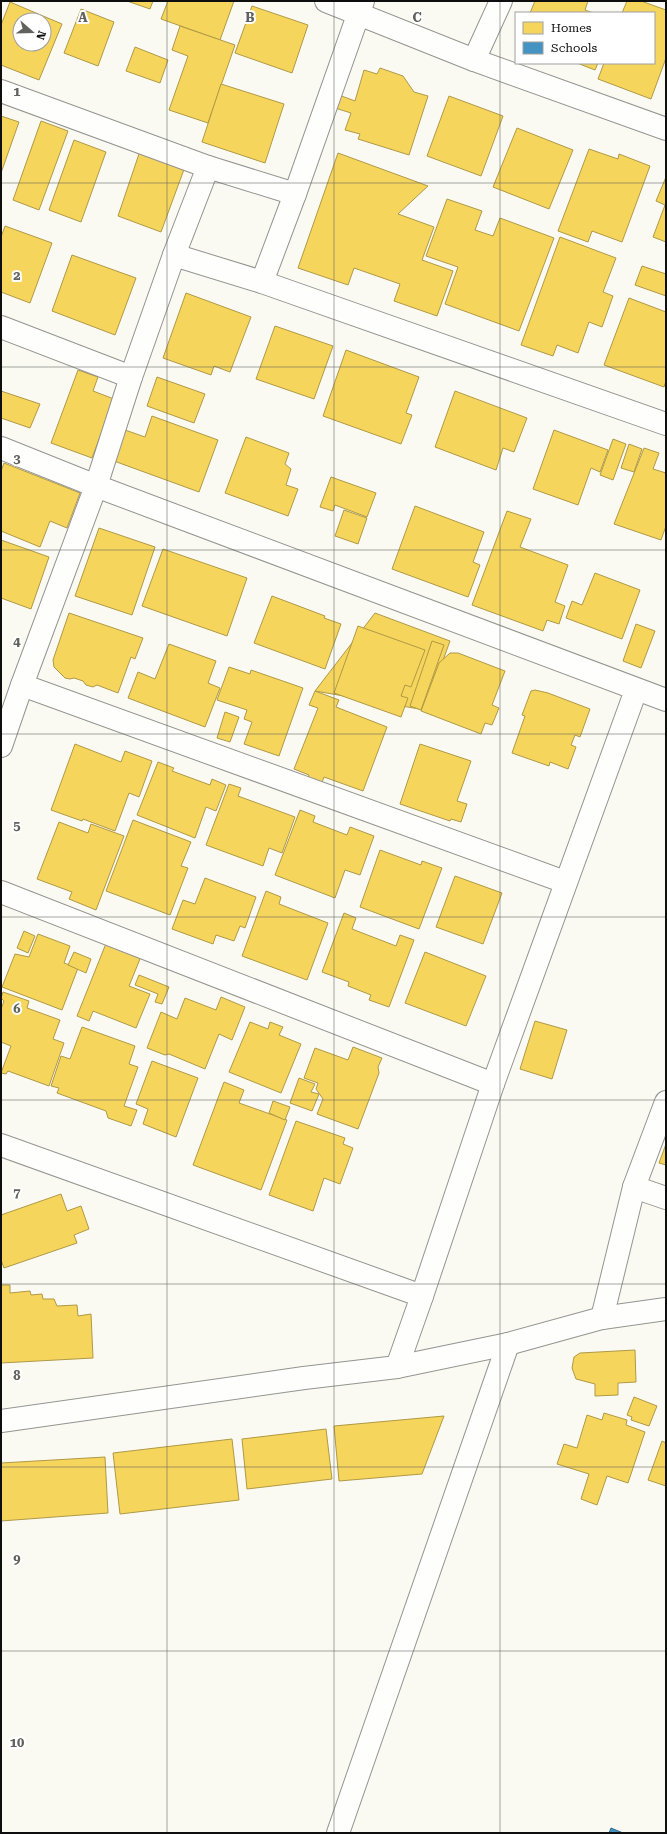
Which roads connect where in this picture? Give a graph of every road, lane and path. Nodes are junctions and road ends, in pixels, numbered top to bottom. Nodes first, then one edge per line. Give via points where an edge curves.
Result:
1 (326, 1) edge
2 (501, 1) edge
3 (360, 7) edge
4 (474, 60) junction
5 (1, 91) edge
6 (666, 130) edge
7 (208, 167) junction
8 (295, 194) junction
9 (174, 255) junction
10 (262, 282) junction
11 (1, 327) edge
12 (130, 376) junction
13 (666, 424) edge
14 (1, 448) edge
15 (96, 486) junction
16 (22, 686) junction
17 (636, 690) junction
18 (666, 700) edge
19 (1, 746) edge
20 (565, 882) junction
21 (1, 892) edge
22 (493, 1084) junction
23 (666, 1102) edge
24 (1, 1145) edge
25 (634, 1187) junction
26 (666, 1198) edge
27 (422, 1296) junction
28 (666, 1309) edge
29 (602, 1318) junction
30 (508, 1344) junction
31 (397, 1367) junction
32 (1, 1421) edge
33 (338, 1833) edge

1 - 3 street
2 - 4 street
3 - 4 street
3 - 8 street
4 - 6 street
5 - 7 street
7 - 8 street
7 - 9 street
8 - 10 street
9 - 10 street
9 - 12 street
10 - 13 street
11 - 12 street
12 - 15 street
14 - 15 street
15 - 16 street
15 - 17 street
16 - 19 street
16 - 20 street
17 - 18 street
17 - 20 street
20 - 22 street
21 - 22 street
22 - 27 street
23 - 25 street
24 - 27 street
25 - 26 street
25 - 29 street
27 - 31 street
28 - 29 street
29 - 30 street
30 - 31 street
30 - 33 street
31 - 32 street

